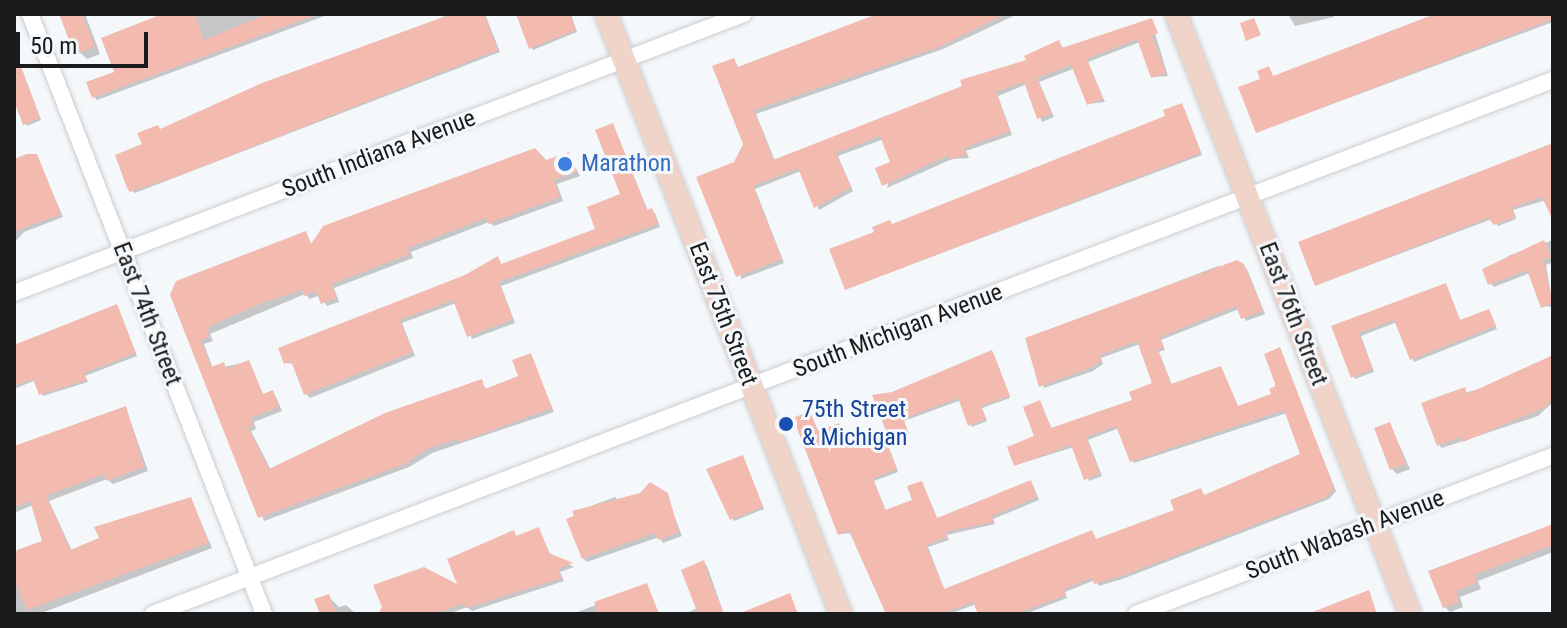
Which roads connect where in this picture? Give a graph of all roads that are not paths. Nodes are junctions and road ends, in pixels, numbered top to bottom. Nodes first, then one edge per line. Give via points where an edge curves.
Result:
1 (30, 14) edge
2 (606, 14) edge
3 (744, 14) edge
4 (1176, 14) edge
5 (624, 60) junction
6 (1553, 80) edge
7 (1248, 197) junction
8 (122, 252) junction
9 (14, 293) edge
10 (752, 386) junction
11 (1553, 456) edge
12 (1375, 523) junction
13 (249, 576) junction
14 (153, 614) edge
15 (264, 614) edge
16 (841, 614) edge
17 (1136, 614) edge
18 (1410, 614) edge

1 - 8 street, East 74th Street
2 - 5 street, East 75th Street
3 - 5 street, South Indiana Avenue
4 - 7 street, East 76th Street
5 - 8 street, South Indiana Avenue
5 - 10 street, East 75th Street
6 - 7 street, South Michigan Avenue
7 - 10 street, South Michigan Avenue
7 - 12 street, East 76th Street
8 - 9 street, South Indiana Avenue
8 - 13 street, East 74th Street
10 - 13 street, South Michigan Avenue
10 - 16 street, East 75th Street
11 - 12 street, South Wabash Avenue
12 - 17 street, South Wabash Avenue
12 - 18 street, East 76th Street
13 - 14 street, South Michigan Avenue
13 - 15 street, East 74th Street

